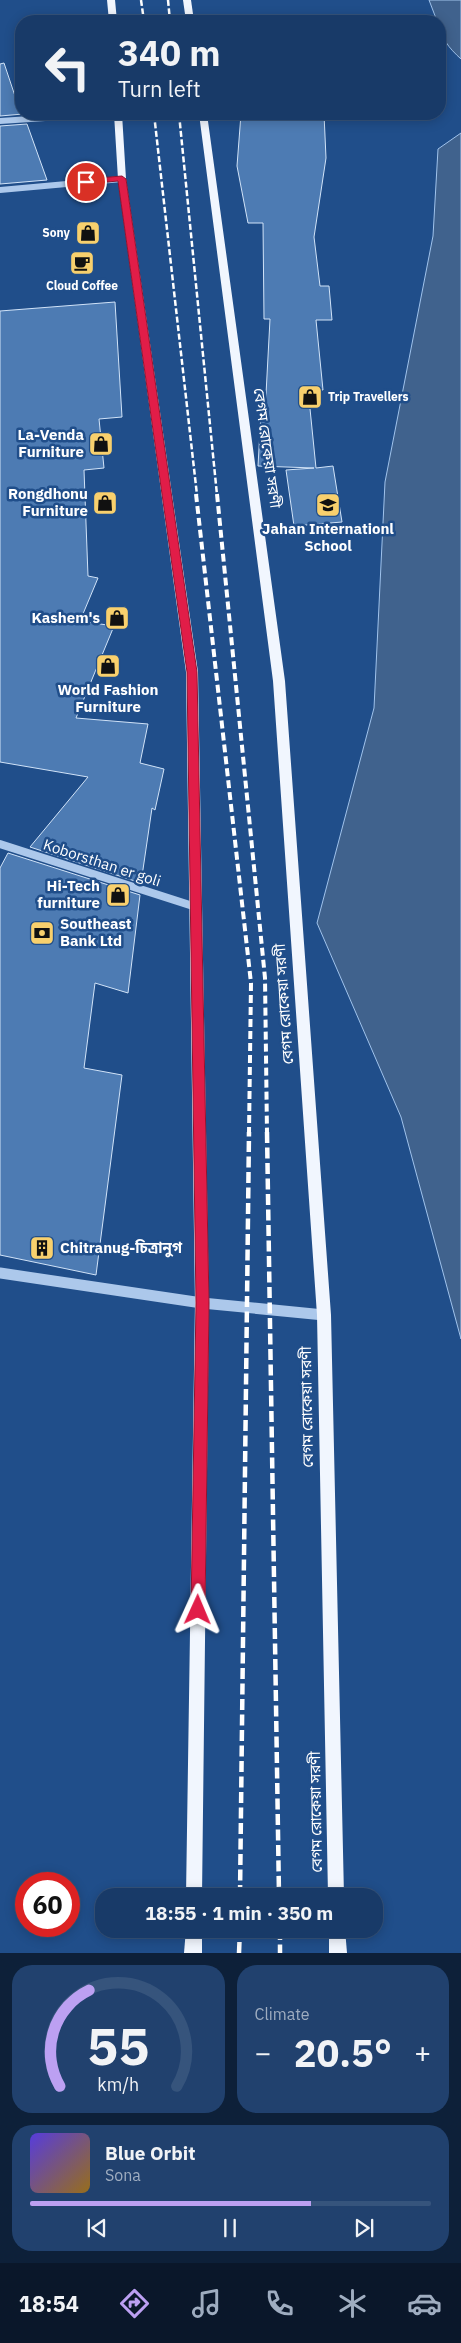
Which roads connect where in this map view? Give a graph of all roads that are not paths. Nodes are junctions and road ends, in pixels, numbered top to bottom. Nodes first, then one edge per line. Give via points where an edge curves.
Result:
1 (111, 0) edge
2 (187, 0) edge
3 (112, 15) edge
4 (189, 15) edge
5 (15, 120) edge
6 (118, 120) edge
7 (204, 120) edge
8 (0, 121) edge
9 (122, 179) junction
10 (0, 190) edge
11 (0, 844) edge
12 (196, 907) junction
13 (0, 1273) edge
14 (202, 1303) junction
15 (324, 1315) junction
16 (194, 1888) edge
17 (336, 1888) edge
18 (194, 1938) edge
19 (337, 1938) edge
20 (193, 1953) edge
21 (338, 1953) edge

1 - 3 main road
2 - 4 main road
5 - 8 street
6 - 9 main road
7 - 15 main road, বেগম রোকেয়া সরণী via 279,681
9 - 10 street
9 - 12 main road via 192,672
11 - 12 street, Koborsthan er goli
12 - 14 main road
13 - 14 street
14 - 15 street
14 - 16 main road
15 - 17 main road, বেগম রোকেয়া সরণী
18 - 20 main road
19 - 21 main road

